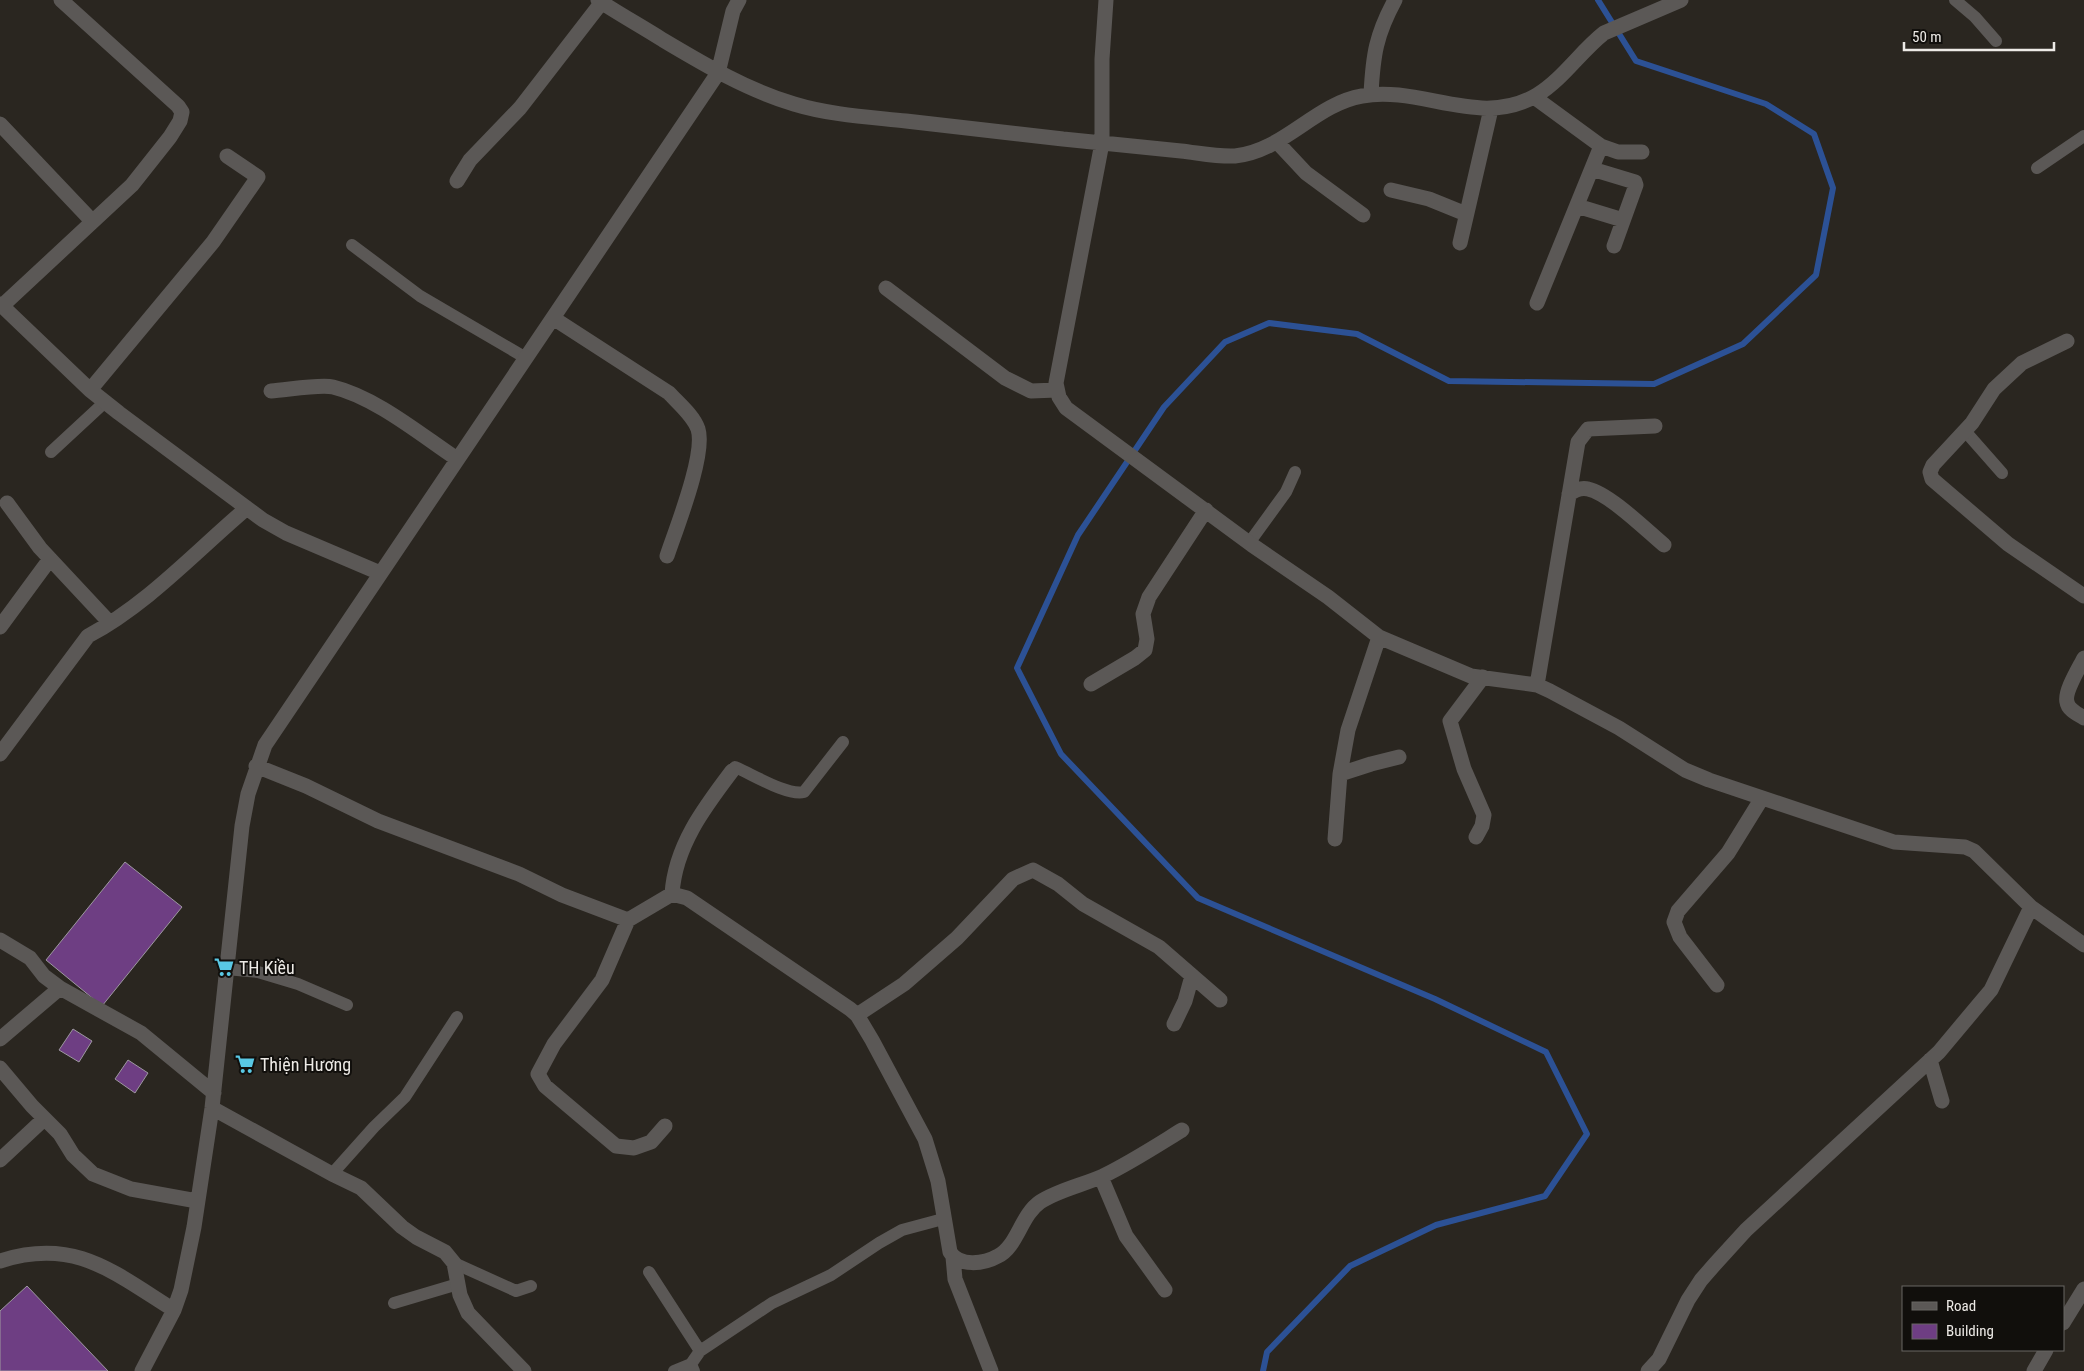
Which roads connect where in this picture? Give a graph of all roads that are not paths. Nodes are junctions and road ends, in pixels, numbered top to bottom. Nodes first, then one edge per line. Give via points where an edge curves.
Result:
1 (61, 0) edge
2 (739, 0) edge
3 (1106, 0) edge
4 (1395, 0) edge
5 (1681, 0) edge
6 (1955, 0) edge
7 (600, 1) edge
8 (1996, 41) dead end
9 (718, 73) junction
10 (1371, 94) junction
11 (1534, 97) junction
12 (1491, 109) junction
13 (0, 124) edge
14 (2084, 136) edge
15 (1277, 142) junction
16 (1102, 143) junction
17 (1601, 146) junction
18 (1642, 152) dead end
19 (227, 156) dead end
20 (1592, 168) junction
21 (2037, 168) dead end
22 (457, 180) dead end
23 (1391, 190) dead end
24 (1577, 206) junction
25 (1466, 214) junction
26 (1363, 215) dead end
27 (1623, 220) junction
28 (92, 221) junction
29 (1460, 243) dead end
30 (352, 245) dead end
31 (1614, 246) dead end
32 (886, 288) dead end
33 (1537, 304) dead end
34 (1, 305) edge
35 (553, 318) junction
36 (2067, 341) dead end
37 (526, 358) junction
38 (90, 390) junction
39 (1057, 390) junction
40 (271, 391) dead end
41 (105, 402) junction
42 (1655, 426) dead end
43 (1965, 431) junction
44 (51, 452) dead end
45 (457, 459) junction
46 (1295, 472) dead end
47 (2002, 473) dead end
48 (1569, 494) junction
49 (7, 503) dead end
50 (247, 508) junction
51 (1206, 510) junction
52 (1249, 543) junction
53 (1664, 545) dead end
54 (667, 556) dead end
55 (50, 559) junction
56 (380, 573) junction
57 (2084, 596) edge
58 (110, 623) junction
59 (0, 627) edge
60 (1379, 637) junction
61 (2084, 658) edge
62 (1483, 676) junction
63 (1091, 684) dead end
64 (1537, 685) junction
65 (2084, 718) edge
66 (843, 742) dead end
67 (0, 754) edge
68 (1399, 757) dead end
69 (256, 766) junction
70 (732, 770) joint
71 (1340, 774) junction
72 (1762, 798) junction
73 (1476, 837) dead end
74 (1335, 839) dead end
75 (672, 894) junction
76 (2031, 907) junction
77 (628, 920) junction
78 (0, 940) edge
79 (2084, 945) edge
80 (226, 969) junction
81 (1192, 976) junction
82 (1717, 985) dead end
83 (60, 988) junction
84 (1220, 1000) dead end
85 (347, 1005) dead end
86 (857, 1015) junction
87 (457, 1017) dead end
88 (1174, 1024) dead end
89 (0, 1039) edge
90 (1930, 1060) junction
91 (0, 1068) edge
92 (214, 1093) junction
93 (1942, 1101) dead end
94 (212, 1108) junction
95 (44, 1118) junction
96 (665, 1126) dead end
97 (1182, 1130) dead end
98 (0, 1160) edge
99 (332, 1174) junction
100 (1101, 1177) junction
101 (197, 1201) junction
102 (943, 1219) junction
103 (953, 1257) junction
104 (0, 1262) edge
105 (454, 1264) junction
106 (649, 1272) dead end
107 (458, 1284) junction
108 (531, 1286) dead end
109 (2084, 1289) edge
110 (1165, 1290) dead end
111 (394, 1304) dead end
112 (174, 1310) junction
113 (2064, 1321) edge
114 (700, 1351) junction
115 (2045, 1351) edge
116 (692, 1368) edge
117 (142, 1371) edge
118 (524, 1371) edge
119 (674, 1371) edge
120 (991, 1371) edge
121 (1648, 1371) edge
122 (2034, 1371) edge

1 - 28 street via 182,112 170,137 132,185
2 - 9 street
3 - 16 street
4 - 10 street via 1381,26 1373,62
5 - 11 street via 1604,33 1558,79
6 - 8 lane via 1976,17
7 - 9 street
7 - 22 street via 520,108 470,160
9 - 16 street via 793,104 831,112
9 - 35 street
10 - 12 street
10 - 15 street via 1346,100
11 - 12 street via 1505,108
11 - 17 street
12 - 25 street
13 - 28 street
14 - 21 lane
15 - 16 street via 1234,156
15 - 26 street via 1306,173
16 - 39 street
17 - 18 street via 1618,152
17 - 20 street
19 - 38 street via 258,177 213,242
20 - 24 street
20 - 27 street via 1635,182
23 - 25 street via 1429,199
24 - 27 street
24 - 33 street
25 - 29 street
27 - 31 street
28 - 34 street
30 - 37 lane via 420,296
32 - 39 street via 1005,378 1031,391
34 - 38 street
35 - 37 street
35 - 54 street via 668,393 698,428 694,478
36 - 43 street via 2022,363 1994,390
37 - 45 street
38 - 41 street
39 - 51 street via 1066,408
40 - 45 street via 332,387 345,391 374,404
41 - 44 lane
41 - 50 street
42 - 48 street via 1588,430 1578,442
43 - 47 lane
43 - 57 street via 1933,465 1932,479 2008,544
45 - 56 street
46 - 52 lane via 1286,492
48 - 53 street via 1587,488 1600,494
48 - 64 street
49 - 55 street
50 - 56 street via 286,533
50 - 58 street
51 - 52 street
51 - 63 street via 1149,597 1143,614 1147,639 1145,650
52 - 60 street via 1328,597
55 - 58 street
55 - 59 street
56 - 69 street via 265,745
58 - 67 street via 88,636
60 - 62 street via 1471,676
60 - 71 street via 1348,730
61 - 65 street via 2067,695 2067,703 2072,711
62 - 64 street
62 - 73 street via 1450,721 1464,769 1484,815
64 - 72 street via 1619,728 1685,770
66 - 70 lane via 804,792 786,790 735,767
68 - 71 street
69 - 77 street via 378,821 519,874 562,895
69 - 80 street via 242,826
70 - 75 street via 679,855
71 - 74 street
72 - 76 street via 1894,842 1965,847 1974,851
72 - 82 street via 1728,853 1678,911 1674,922 1680,937
75 - 77 street
75 - 86 street via 687,898
76 - 79 street
76 - 90 street via 1991,990
77 - 96 street via 602,980 554,1044 538,1074 544,1086 616,1146 634,1148 651,1142
78 - 83 street via 30,958 44,976
80 - 85 lane via 258,972 298,984
80 - 92 street
81 - 84 street
81 - 86 street via 1159,947 1083,904 1033,870 1013,880 956,938 904,984
81 - 88 street
83 - 89 street
83 - 92 street via 141,1033
86 - 102 street via 926,1139 938,1181
87 - 99 lane via 405,1098
90 - 93 street
90 - 121 street via 1746,1230 1715,1264 1688,1300 1659,1359
91 - 95 street
92 - 94 street
94 - 99 street
94 - 101 street
95 - 98 street
95 - 101 street via 60,1134 73,1155 93,1174 131,1189
97 - 100 street
99 - 105 street via 361,1188 402,1227 445,1252
100 - 103 street via 1038,1204 1006,1251 999,1256 985,1261 963,1262
100 - 110 street via 1126,1236
101 - 112 street via 187,1261
102 - 103 street
102 - 114 lane via 909,1228 879,1243 831,1275 772,1303
103 - 120 street via 955,1279
104 - 112 street via 23,1254 66,1253 100,1266
105 - 107 street
105 - 108 lane via 516,1291
106 - 114 lane
107 - 111 lane
107 - 118 street via 468,1313
109 - 113 street
112 - 117 street
114 - 116 lane
115 - 122 street
116 - 119 lane

